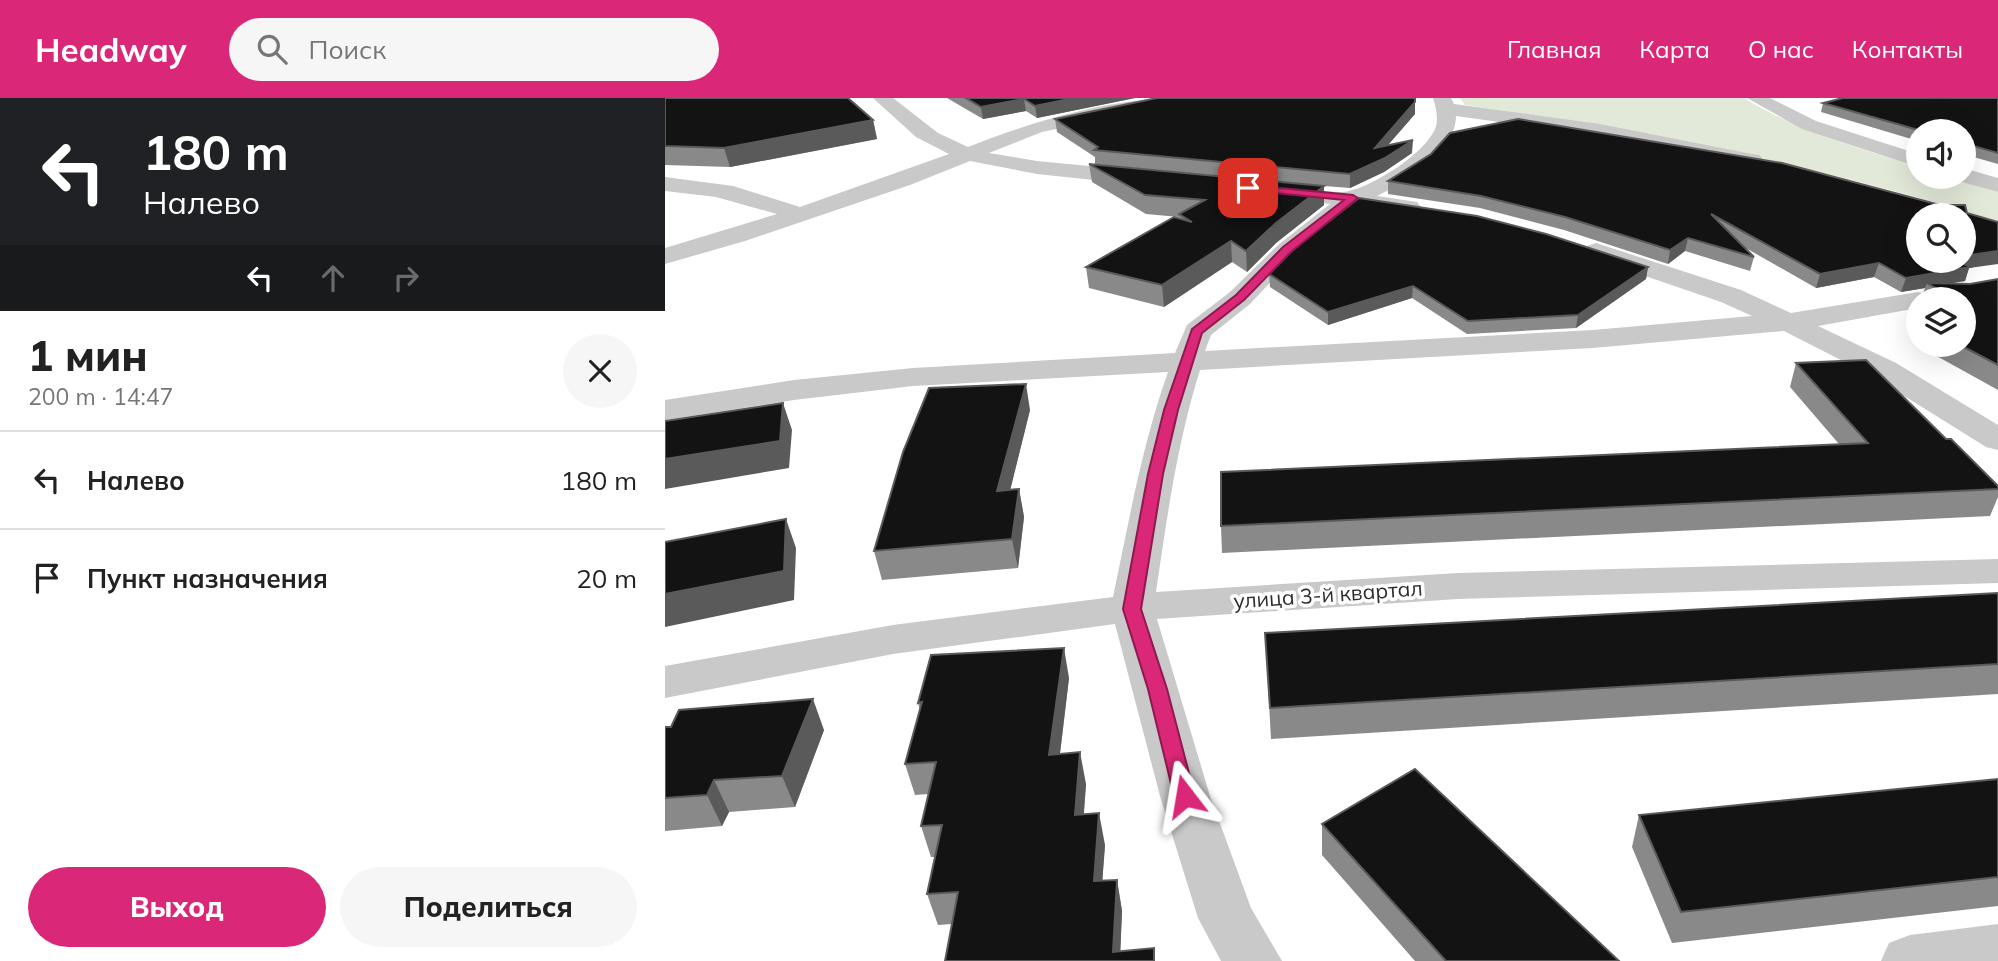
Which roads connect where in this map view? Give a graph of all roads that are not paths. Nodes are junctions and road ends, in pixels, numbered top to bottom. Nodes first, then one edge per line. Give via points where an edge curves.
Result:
1 (882, 98) edge
2 (1175, 98) edge
3 (1756, 98) edge
4 (1444, 103) edge
5 (972, 153) junction
6 (1906, 157) edge
7 (1770, 164) edge
8 (1976, 179) edge
9 (1160, 180) edge
10 (665, 184) edge
11 (1998, 186) edge
12 (1256, 189) edge
13 (1353, 198) junction
14 (1432, 210) edge
15 (799, 214) junction
16 (1578, 245) edge
17 (665, 256) edge
18 (1906, 302) edge
19 (1788, 321) junction
20 (1186, 362) junction
21 (665, 410) edge
22 (1998, 440) edge
23 (1998, 571) edge
24 (1132, 609) junction
25 (665, 682) edge
26 (1998, 950) edge
27 (1252, 961) edge
28 (1910, 961) edge

1 - 5 street via 937,141
2 - 5 street via 1036,127
3 - 6 street via 1809,125
4 - 7 street
4 - 13 street via 1446,129 1425,156 1388,183
5 - 9 street via 1063,170
5 - 15 street
8 - 11 street
10 - 15 street via 701,186
12 - 13 street
13 - 14 street
13 - 20 street via 1197,331
15 - 17 street
16 - 19 street via 1731,296
18 - 19 street
19 - 20 street via 1593,339
19 - 22 street via 1885,370
20 - 21 street via 913,377
20 - 24 street via 1156,474
23 - 24 street, улица 3-й квартал via 1476,585
24 - 25 street, улица 3-й квартал via 806,653
24 - 27 street via 1185,796 1226,918
26 - 28 street

